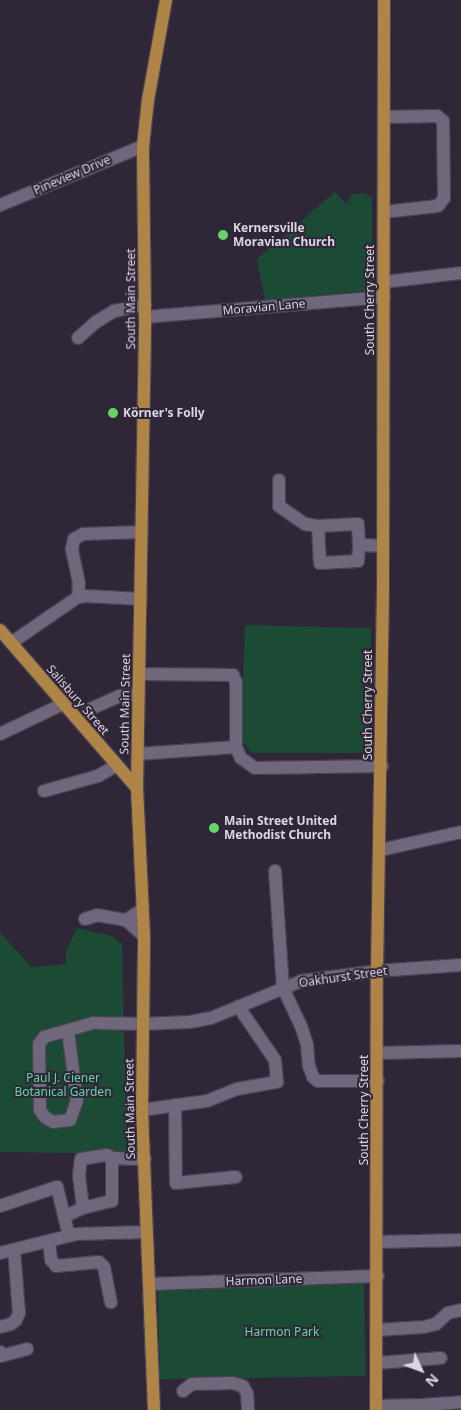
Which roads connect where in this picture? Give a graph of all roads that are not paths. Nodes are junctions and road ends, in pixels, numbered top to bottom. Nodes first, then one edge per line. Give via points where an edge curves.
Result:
1 (166, 0) edge
2 (384, 0) edge
3 (384, 117) junction
4 (144, 146) junction
5 (0, 205) edge
6 (384, 212) junction
7 (461, 273) edge
8 (384, 282) junction
9 (384, 297) junction
10 (145, 311) junction
11 (78, 338) dead end
12 (279, 480) dead end
13 (318, 526) junction
14 (142, 532) junction
15 (359, 545) junction
16 (383, 546) junction
17 (78, 597) junction
18 (141, 600) junction
19 (0, 630) edge
20 (10, 643) junction
21 (139, 674) junction
22 (139, 695) junction
23 (62, 704) junction
24 (88, 710) dead end
25 (0, 734) edge
26 (236, 747) junction
27 (138, 754) junction
28 (117, 765) junction
29 (382, 766) junction
30 (137, 788) junction
31 (44, 791) dead end
32 (461, 832) edge
33 (380, 850) junction
34 (275, 871) dead end
35 (142, 910) junction
36 (85, 919) dead end
37 (126, 920) junction
38 (144, 936) junction
39 (461, 965) edge
40 (377, 971) junction
41 (283, 988) junction
42 (238, 1006) junction
43 (142, 1024) junction
44 (68, 1031) junction
45 (461, 1051) edge
46 (378, 1054) junction
47 (378, 1082) junction
48 (175, 1105) junction
49 (142, 1110) junction
50 (112, 1158) junction
51 (145, 1159) junction
52 (236, 1177) dead end
53 (0, 1206) edge
54 (83, 1208) junction
55 (65, 1216) junction
56 (146, 1232) junction
57 (69, 1236) junction
58 (461, 1240) edge
59 (49, 1241) junction
60 (378, 1242) junction
61 (14, 1250) junction
62 (0, 1253) edge
63 (378, 1276) junction
64 (150, 1284) junction
65 (111, 1302) dead end
66 (461, 1310) edge
67 (0, 1327) edge
68 (377, 1330) junction
69 (27, 1349) dead end
70 (0, 1352) edge
71 (441, 1358) dead end
72 (377, 1363) junction
73 (183, 1391) dead end
74 (461, 1402) edge
75 (376, 1408) edge
76 (424, 1408) edge
77 (154, 1410) edge
78 (248, 1410) edge

1 - 4 main road, South Main Street via 148,100
2 - 3 main road, South Cherry Street
3 - 6 main road, South Cherry Street
3 - 6 street via 437,116 443,121 444,198 438,206
4 - 5 street, Pineview Drive
4 - 10 main road, South Main Street
6 - 8 main road, South Cherry Street
7 - 8 street
8 - 9 main road, South Cherry Street
9 - 10 street, Moravian Lane
9 - 16 main road, South Cherry Street
10 - 11 street, Moravian Lane via 114,311
10 - 14 main road, South Main Street
12 - 13 street via 279,506 305,524
13 - 15 street via 358,524
13 - 15 street via 320,563 358,561
14 - 17 street via 84,534 74,539 72,549 79,584
14 - 18 main road, South Main Street
15 - 16 street
16 - 29 main road, South Cherry Street
17 - 18 street
17 - 20 street
18 - 21 main road, South Main Street
19 - 20 main road, Salisbury Street
20 - 23 main road, Salisbury Street
21 - 22 main road, South Main Street
21 - 26 street via 233,675 236,682
22 - 24 street via 119,696
22 - 27 main road, South Main Street
23 - 25 street
23 - 28 main road, Salisbury Street
26 - 27 street
26 - 29 street via 246,764 255,768
27 - 30 main road, South Main Street
28 - 30 main road, Salisbury Street
28 - 31 street via 98,776
29 - 33 main road, South Cherry Street
30 - 35 main road, South Main Street
32 - 33 street
33 - 40 main road, South Cherry Street
34 - 41 street
35 - 37 street
35 - 38 main road, South Main Street
36 - 37 street via 97,915
37 - 38 street
38 - 43 main road, South Main Street
39 - 40 street, Oakhurst Street
40 - 41 street, Oakhurst Street via 301,981
40 - 46 main road, South Cherry Street
41 - 42 street, Oakhurst Street
41 - 47 street via 301,1026 313,1077 318,1081
42 - 43 street, Oakhurst Street via 211,1018 190,1022
42 - 48 street via 275,1060 277,1082 237,1089 207,1101
43 - 44 street, Oakhurst Street via 93,1023
43 - 49 main road, South Main Street
44 - 44 street, Oakhurst Street via 44,1037 39,1044 40,1110 53,1122 70,1120 77,1100
45 - 46 street
46 - 47 main road, South Cherry Street
47 - 60 main road, South Cherry Street
48 - 49 street
48 - 52 street via 176,1183
49 - 51 main road, South Main Street
50 - 51 street
50 - 54 street via 112,1201
50 - 54 street via 102,1155 81,1159 79,1175
51 - 56 main road, South Main Street
53 - 55 street via 57,1188
54 - 55 street
55 - 57 street
56 - 57 street
56 - 64 main road, South Main Street
57 - 59 street
58 - 60 street
59 - 61 street
59 - 65 street via 51,1260 56,1266 99,1262 104,1267
60 - 63 main road, South Cherry Street
61 - 62 street
61 - 67 street via 19,1313 11,1324
63 - 64 street, Harmon Lane
63 - 68 main road, South Cherry Street
64 - 77 main road, South Main Street
66 - 68 street via 448,1313 436,1324 424,1327
68 - 72 main road, South Cherry Street
69 - 70 street via 1,1356
71 - 72 street
72 - 75 main road, South Cherry Street
73 - 78 street via 192,1384 233,1383 242,1386 247,1394
74 - 76 street
75 - 76 street

